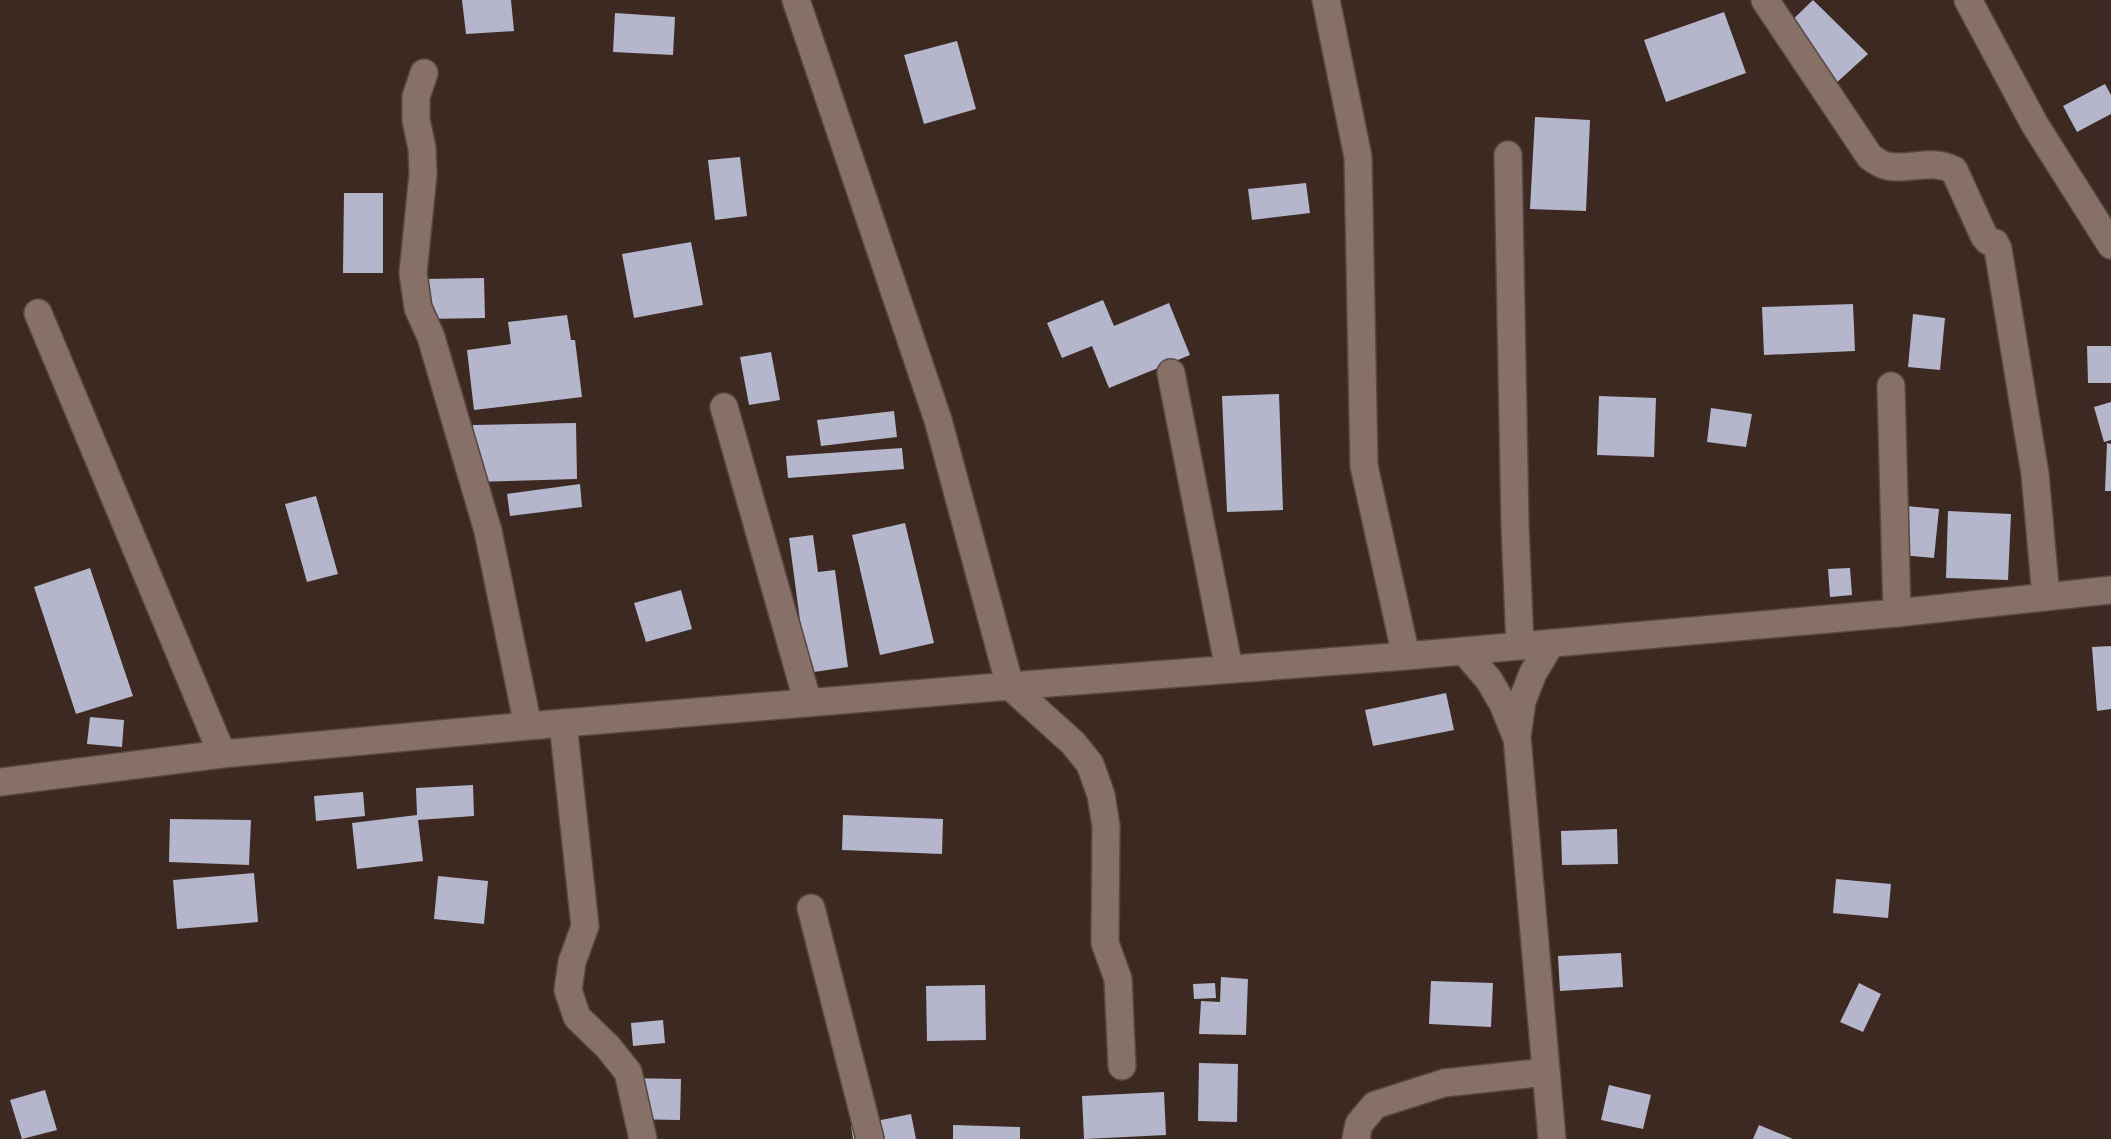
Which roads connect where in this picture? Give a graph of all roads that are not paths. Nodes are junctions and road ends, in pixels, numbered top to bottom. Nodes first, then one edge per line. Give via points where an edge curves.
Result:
1 (796, 0) edge
2 (1326, 0) edge
3 (1765, 0) edge
4 (1968, 0) edge
5 (424, 73) dead end
6 (1509, 155) dead end
7 (2111, 245) edge
8 (38, 313) dead end
9 (1171, 373) dead end
10 (1891, 386) dead end
11 (724, 407) dead end
12 (2111, 590) edge
13 (2046, 597) junction
14 (1897, 613) junction
15 (1551, 643) junction
16 (1520, 646) junction
17 (1464, 651) junction
18 (1407, 657) junction
19 (1229, 669) junction
20 (1010, 686) junction
21 (808, 703) junction
22 (563, 723) junction
23 (528, 726) junction
24 (1517, 737) junction
25 (222, 754) junction
26 (0, 782) edge
27 (811, 908) dead end
28 (1122, 1066) dead end
29 (1546, 1072) junction
30 (643, 1139) edge
31 (870, 1139) edge
32 (1356, 1139) edge
33 (1552, 1139) edge

1 - 20 street via 938,420
2 - 18 street via 1358,157 1364,466
3 - 13 street via 1870,157 1884,166 1929,163 1954,170 1984,236 1998,249 2035,474
4 - 7 street via 2035,125
5 - 23 street via 416,97 423,165 413,273 418,308 431,337 488,531
6 - 16 street
8 - 25 street
9 - 19 street
10 - 14 street
11 - 21 street
12 - 13 street
13 - 14 street
14 - 15 street
15 - 16 street
15 - 24 street via 1522,701
16 - 17 street
17 - 18 street
17 - 24 street via 1489,680
18 - 19 street
19 - 20 street
20 - 21 street
20 - 28 street via 1073,743 1090,764 1101,795 1106,826 1105,943 1118,979
21 - 22 street
22 - 23 street
22 - 30 street via 585,926 572,962 568,990 577,1017 628,1072
23 - 25 street
24 - 29 street
25 - 26 street
27 - 31 street
29 - 32 street via 1444,1083 1375,1105 1359,1124
29 - 33 street

